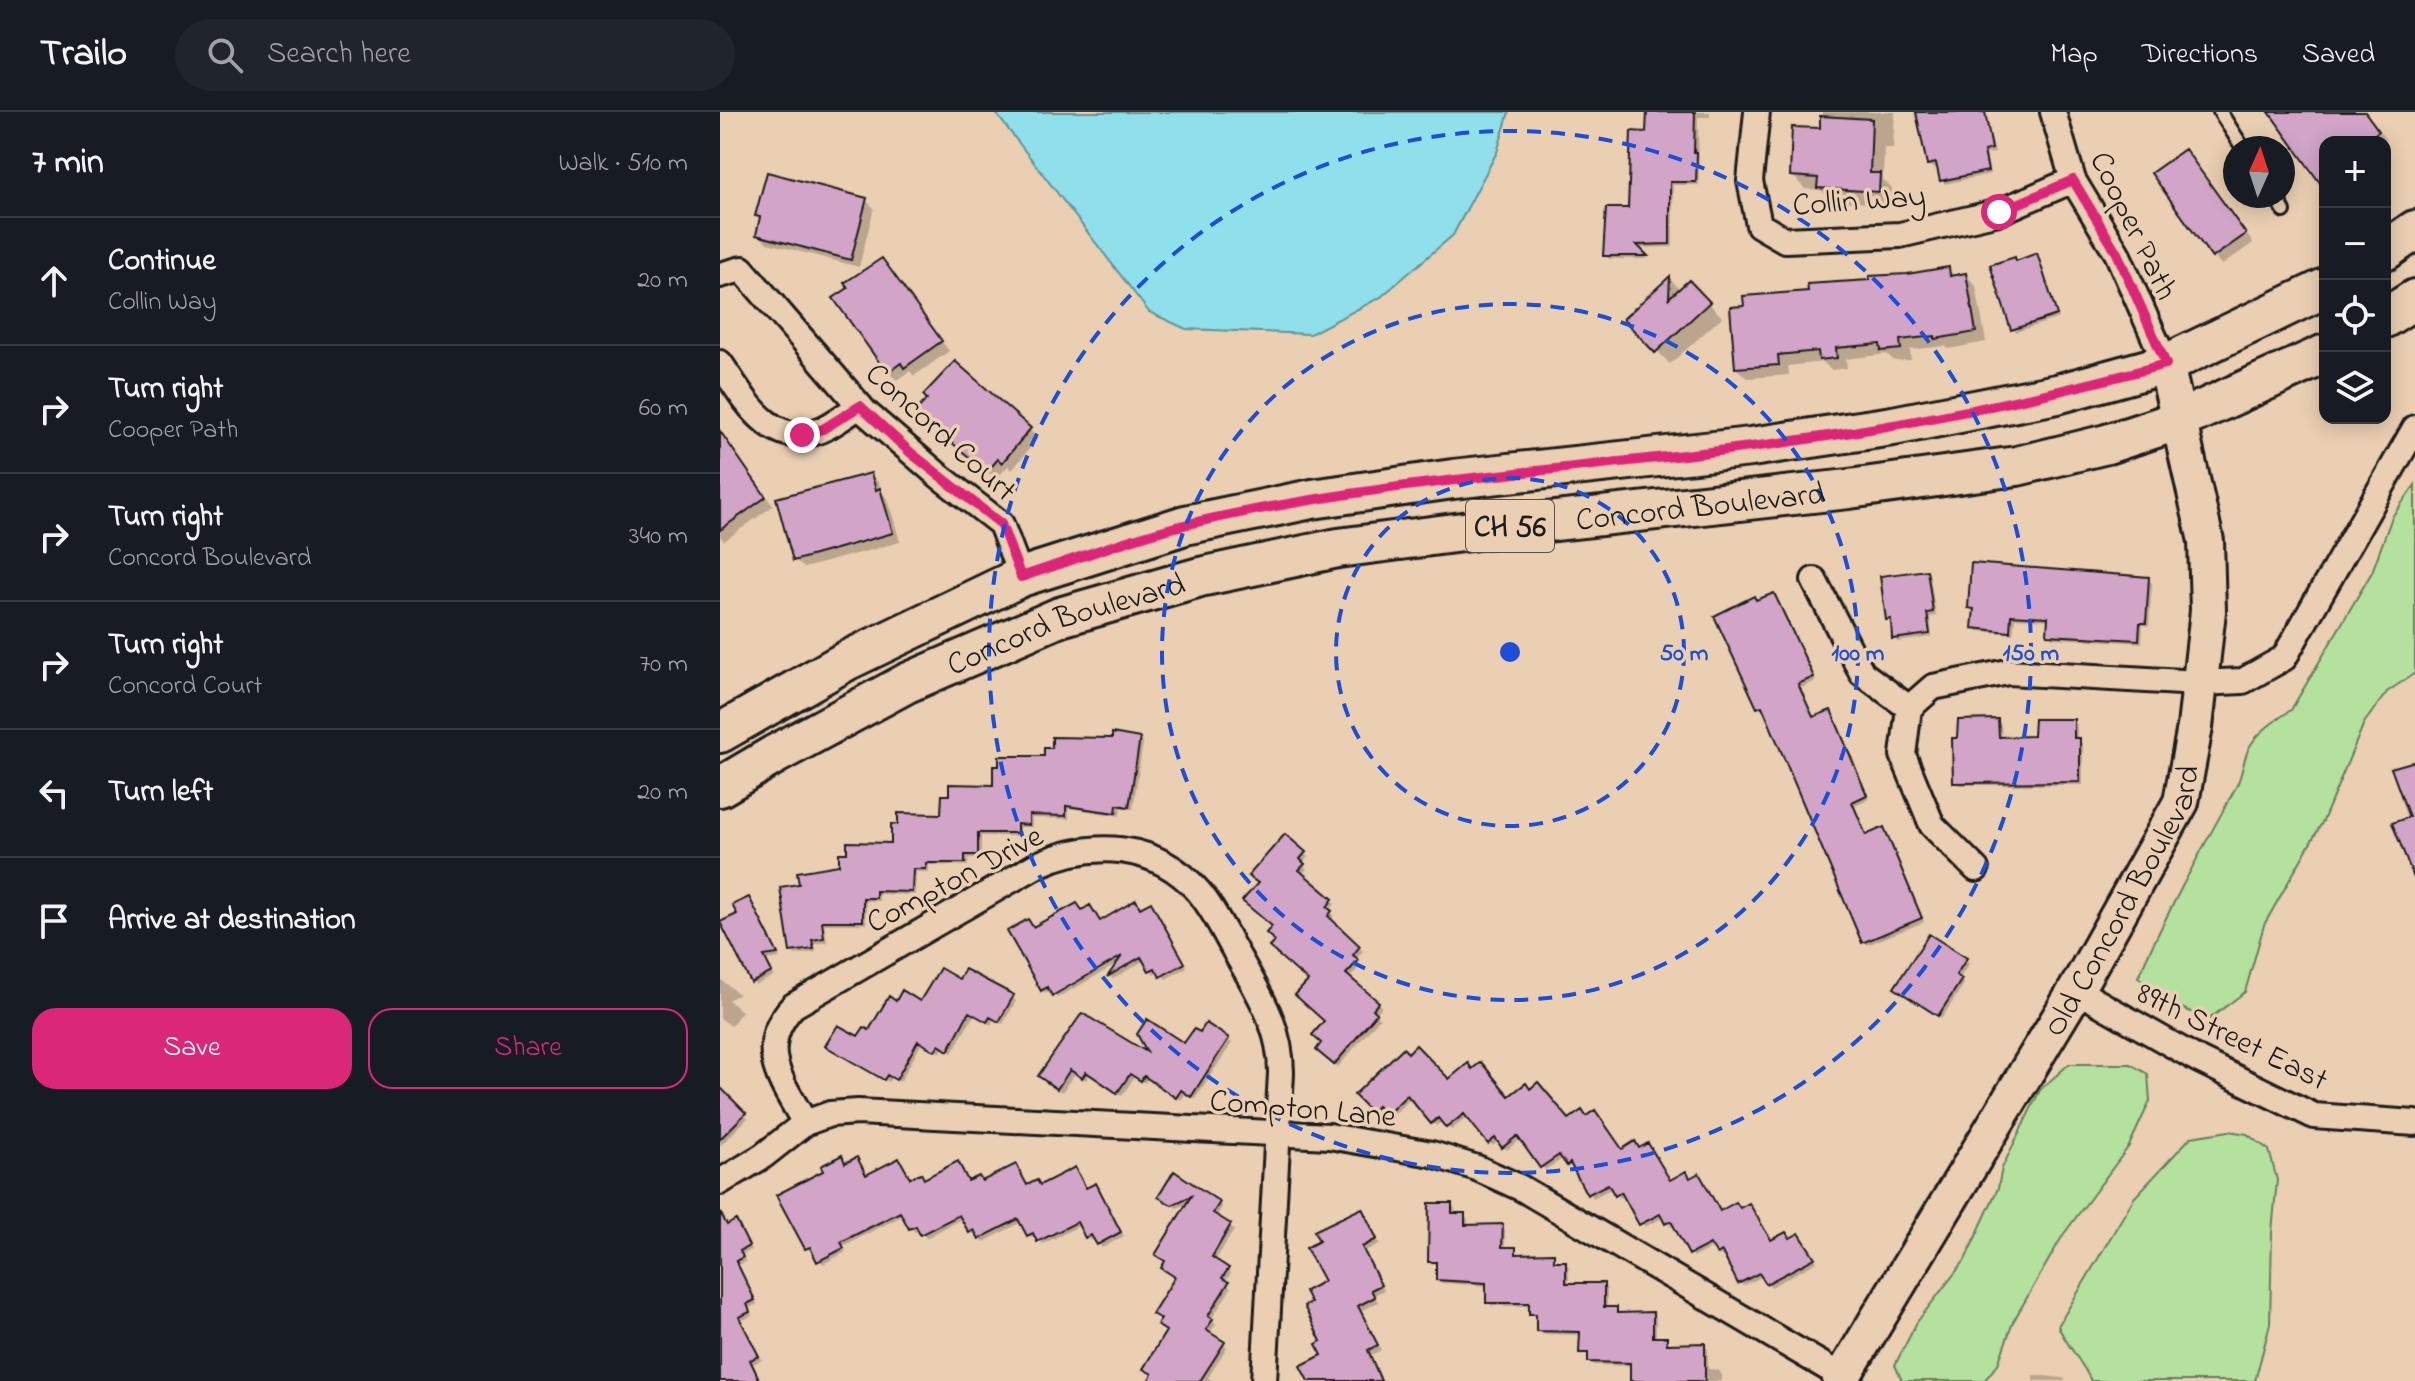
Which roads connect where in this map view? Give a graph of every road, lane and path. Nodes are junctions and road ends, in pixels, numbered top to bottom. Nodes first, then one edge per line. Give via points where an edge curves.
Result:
1 (1757, 112) edge
2 (2053, 112) edge
3 (2220, 112) edge
4 (2235, 136) edge
5 (2073, 180) junction
6 (2282, 208) edge
7 (2284, 211) dead end
8 (2415, 230) edge
9 (2391, 247) edge
10 (731, 272) edge
11 (2319, 291) edge
12 (2415, 299) edge
13 (2391, 314) edge
14 (2319, 357) edge
15 (720, 363) edge
16 (2166, 364) junction
17 (860, 406) junction
18 (2177, 421) junction
19 (2415, 428) edge
20 (1021, 577) junction
21 (1814, 580) dead end
22 (2199, 683) junction
23 (1909, 708) junction
24 (720, 733) edge
25 (720, 787) edge
26 (1976, 869) dead end
27 (2076, 990) junction
28 (805, 1123) junction
29 (2415, 1123) edge
30 (1278, 1133) junction
31 (720, 1182) edge
32 (1842, 1379) edge
33 (1264, 1381) edge

1 - 5 street, Collin Way via 1750,181 1759,225 1785,240 1900,235 1999,212
2 - 5 street, Cooper Path
3 - 4 lane
5 - 16 street, Cooper Path via 2117,253
6 - 7 lane
8 - 9 main road
10 - 17 street, Concord Court
11 - 16 main road, Concord Boulevard / CH 56
12 - 13 main road
14 - 18 main road, Concord Boulevard / CH 56
15 - 17 street via 755,415 774,430 802,435 823,429
16 - 18 street, Old Concord Boulevard
16 - 20 main road, Concord Boulevard / CH 56 via 2057,394 1893,426 1312,499 1185,525
17 - 20 street, Concord Court via 1001,524
18 - 22 street, Old Concord Boulevard via 2206,541 2208,611
18 - 25 main road, Concord Boulevard / CH 56 via 2017,466 1338,548 1200,577 1060,617 907,683
19 - 22 street via 2284,658 2243,681
20 - 24 main road, Concord Boulevard / CH 56 via 848,660
21 - 23 street via 1862,673
22 - 23 street via 2008,672 1933,687
22 - 27 street, Old Concord Boulevard via 2181,802
23 - 26 street via 1903,755 1932,825
27 - 29 street, 89th Street East via 2199,1060 2314,1116
27 - 32 street, Old Concord Boulevard
28 - 30 street, Compton Lane via 858,1112
28 - 30 street, Compton Drive via 773,1055 775,1032 793,1006 1037,865 1086,848 1114,848 1161,863 1198,891 1213,913 1279,1040
28 - 31 street, Compton Lane
30 - 32 street, Compton Lane via 1403,1147 1477,1168 1521,1188
30 - 33 street, Compton Drive

